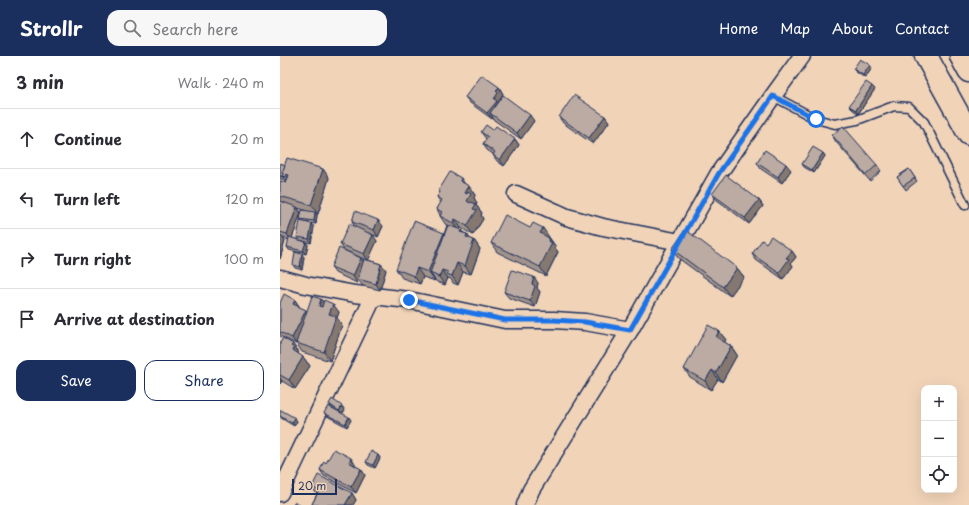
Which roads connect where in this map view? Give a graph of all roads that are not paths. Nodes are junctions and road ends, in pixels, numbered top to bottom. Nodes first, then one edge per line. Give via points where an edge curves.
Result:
1 (802, 56) edge
2 (926, 56) edge
3 (961, 56) edge
4 (969, 71) edge
5 (773, 96) junction
6 (969, 134) edge
7 (516, 194) dead end
8 (965, 205) dead end
9 (680, 242) junction
10 (280, 278) edge
11 (374, 296) junction
12 (630, 330) junction
13 (282, 482) edge
14 (525, 505) edge

1 - 5 street
2 - 6 main road
3 - 4 main road
5 - 8 lane via 816,119 835,124 857,120 894,106 909,107 924,122
5 - 9 street via 719,173
7 - 9 street via 567,217
9 - 12 street
10 - 11 street
11 - 12 street via 409,300 505,320 585,322
11 - 13 street via 298,456
12 - 14 street via 531,490

